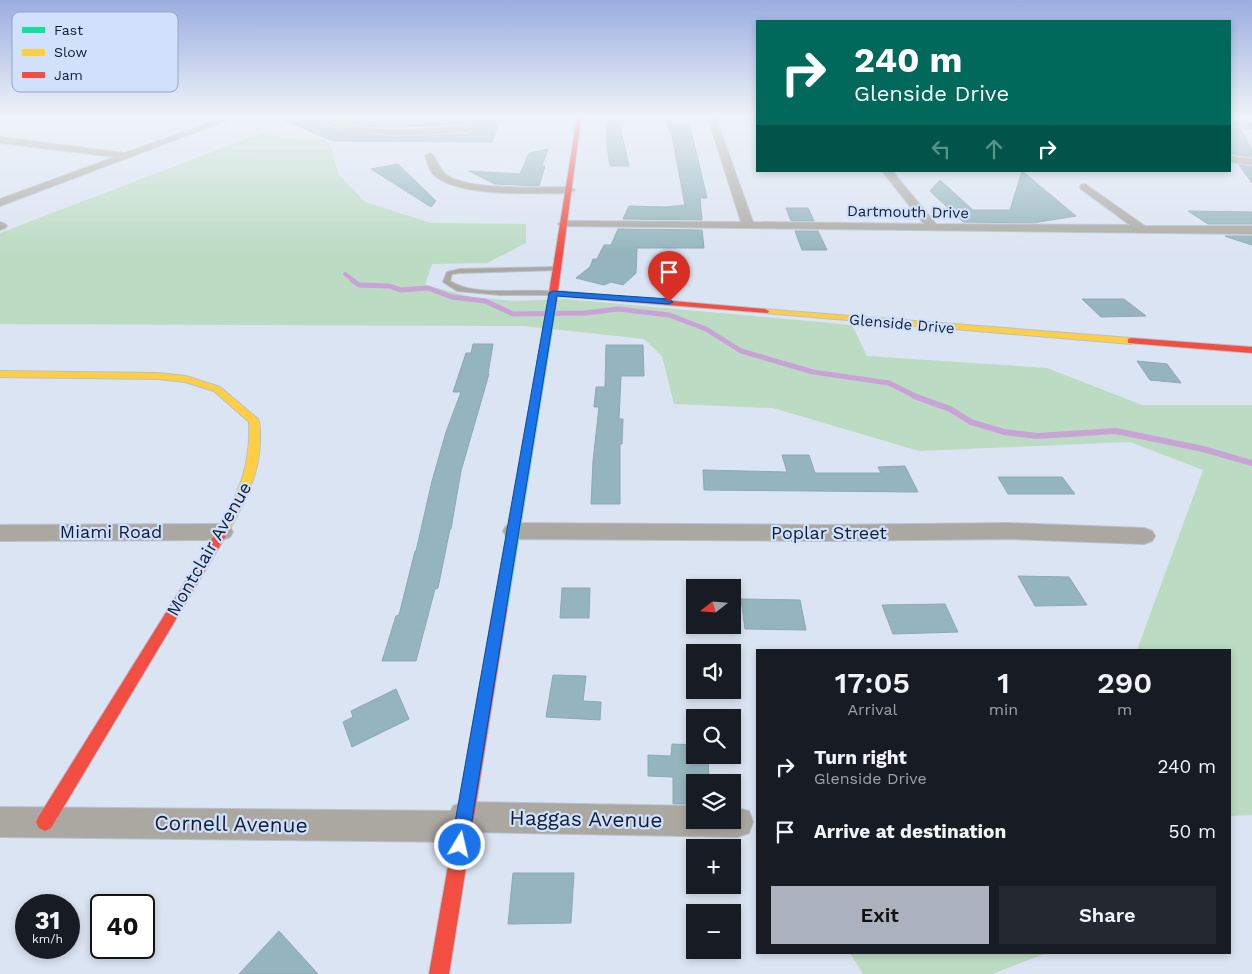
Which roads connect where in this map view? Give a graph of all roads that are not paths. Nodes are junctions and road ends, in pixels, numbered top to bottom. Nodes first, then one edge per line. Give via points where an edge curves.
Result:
1 (107, 163) edge
2 (433, 163) edge
3 (573, 163) edge
4 (727, 163) edge
5 (888, 172) edge
6 (1084, 187) dead end
7 (570, 190) junction
8 (0, 203) edge
9 (564, 224) junction
10 (748, 225) junction
11 (933, 227) junction
12 (1142, 229) junction
13 (1252, 230) edge
14 (557, 269) junction
15 (553, 293) junction
16 (1252, 350) edge
17 (0, 374) edge
18 (514, 531) junction
19 (222, 532) junction
20 (0, 533) edge
21 (1144, 536) dead end
22 (0, 822) edge
23 (45, 822) junction
24 (463, 822) junction
25 (686, 822) edge
26 (439, 974) edge

1 - 8 street
2 - 7 street via 436,172 456,184
3 - 7 street
4 - 10 street
5 - 11 street
6 - 12 street
7 - 9 street
9 - 10 street, Dartmouth Drive
9 - 14 street
10 - 11 street, Dartmouth Drive
11 - 12 street, Dartmouth Drive
12 - 13 street, Dartmouth Drive
14 - 15 street
14 - 15 lane via 460,271 449,273 446,282 457,289
15 - 16 street, Glenside Drive
15 - 18 street
17 - 19 street, Montclair Avenue via 158,376 186,379 217,389 254,421 257,447 251,477
18 - 21 street, Poplar Street via 1009,531
18 - 24 street
19 - 20 street, Miami Road
19 - 23 street, Montclair Avenue
22 - 23 street, Cornell Avenue
23 - 24 street, Cornell Avenue
24 - 25 street, Haggas Avenue
24 - 26 street

